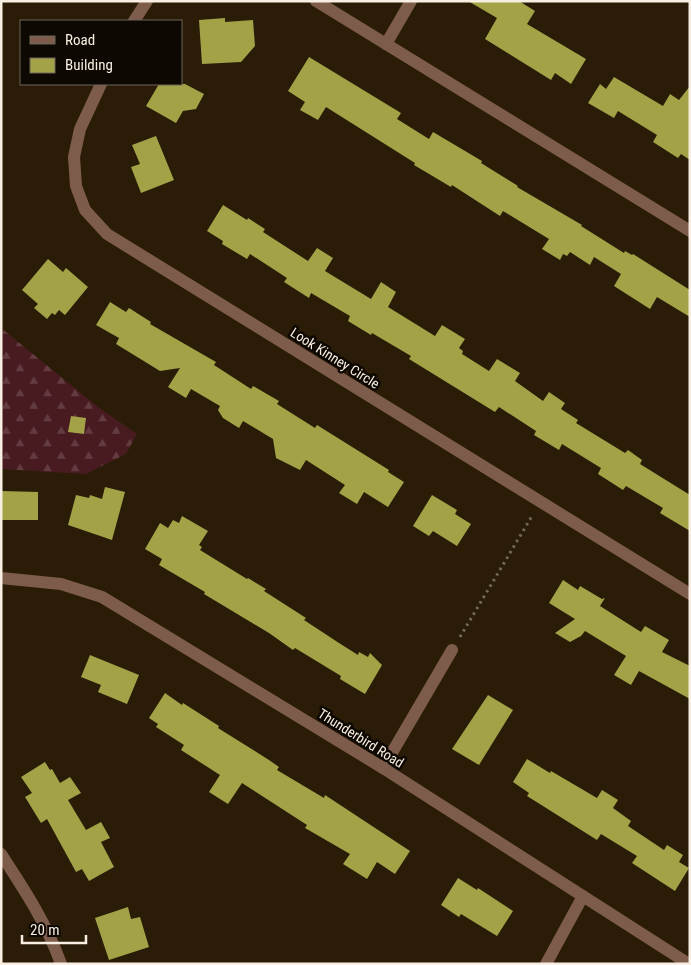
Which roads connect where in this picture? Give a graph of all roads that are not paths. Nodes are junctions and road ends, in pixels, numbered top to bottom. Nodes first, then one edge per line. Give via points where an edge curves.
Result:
1 (147, 1) edge
2 (316, 1) edge
3 (411, 1) edge
4 (135, 20) edge
5 (386, 44) junction
6 (101, 85) edge
7 (690, 231) edge
8 (1, 578) edge
9 (690, 594) edge
10 (452, 650) road end
11 (383, 768) junction
12 (1, 854) edge
13 (583, 896) junction
14 (60, 964) edge
15 (546, 964) edge
16 (689, 964) edge

1 - 4 street
2 - 5 street
3 - 5 street
5 - 7 street
6 - 9 street, Look Kinney Circle via 80,129 74,156 76,186 85,210 107,234
8 - 11 street, Thunderbird Road via 61,584 102,597
10 - 11 street
11 - 13 street, Thunderbird Road
12 - 14 street via 29,897
13 - 15 street
13 - 16 street, Thunderbird Road

